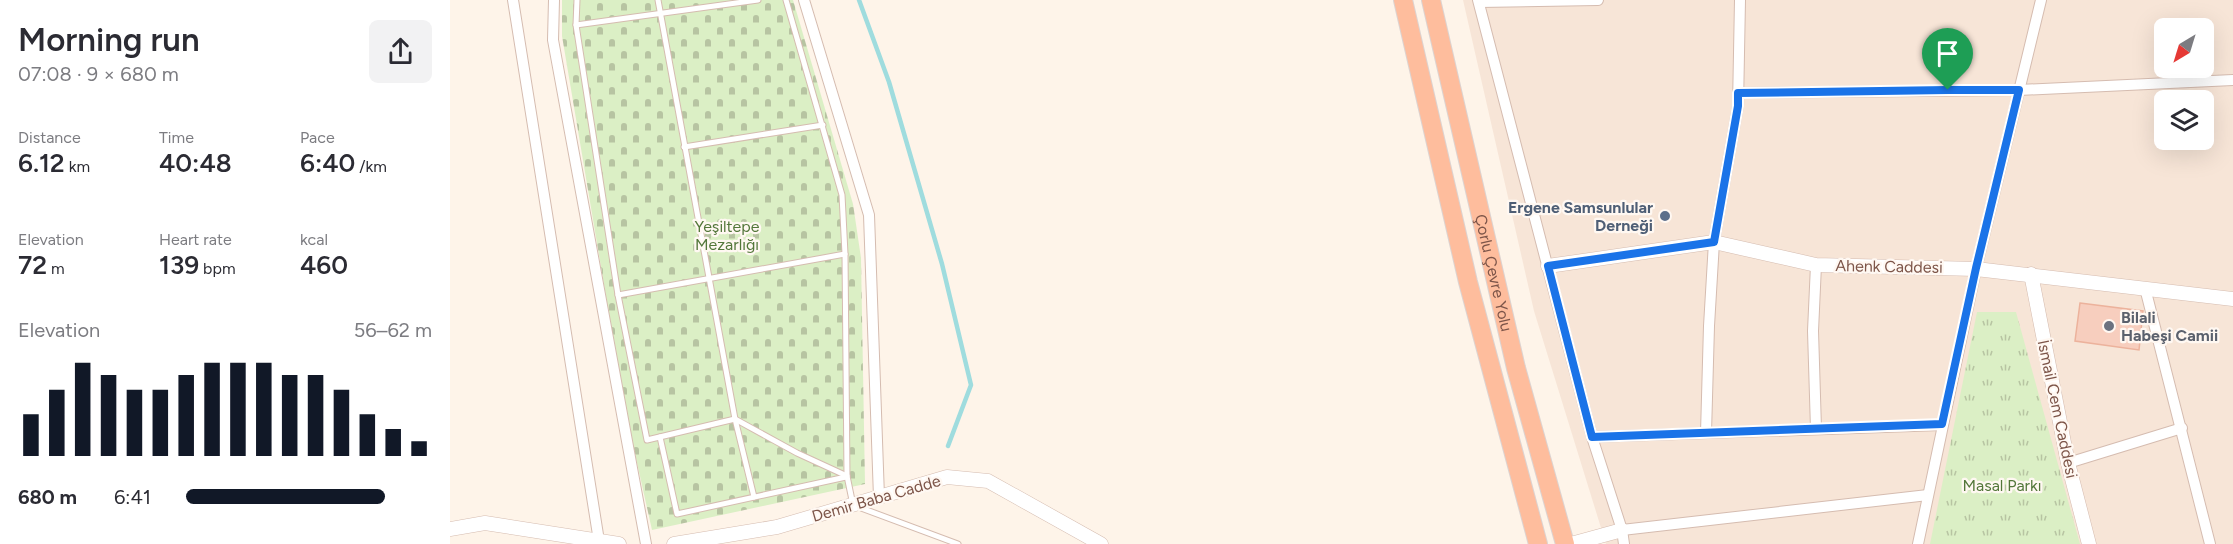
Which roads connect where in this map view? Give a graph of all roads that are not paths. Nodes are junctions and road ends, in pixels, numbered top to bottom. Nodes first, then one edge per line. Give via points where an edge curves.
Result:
1 (513, 0) edge
2 (554, 0) edge
3 (577, 0) edge
4 (658, 0) edge
5 (758, 0) edge
6 (786, 0) edge
7 (804, 0) edge
8 (1403, 0) edge
9 (1431, 0) edge
10 (1598, 0) edge
11 (1740, 0) edge
12 (2041, 0) edge
13 (1479, 1) edge
14 (659, 14) junction
15 (576, 25) junction
16 (2233, 80) edge
17 (2019, 90) junction
18 (1738, 93) junction
19 (823, 125) junction
20 (684, 147) junction
21 (1714, 242) junction
22 (845, 254) junction
23 (1816, 265) junction
24 (1548, 266) junction
25 (1976, 268) junction
26 (2031, 274) junction
27 (709, 279) junction
28 (2145, 288) junction
29 (618, 295) junction
30 (2233, 299) edge
31 (735, 419) junction
32 (1942, 424) junction
33 (2182, 428) junction
34 (1816, 429) junction
35 (1706, 433) junction
36 (660, 437) junction
37 (1592, 437) junction
38 (2068, 463) junction
39 (847, 476) junction
40 (1928, 495) junction
41 (754, 497) junction
42 (879, 497) junction
43 (853, 505) junction
44 (450, 529) edge
45 (1536, 537) edge
46 (1623, 537) edge
47 (599, 541) junction
48 (619, 544) edge
49 (646, 544) edge
50 (674, 544) edge
51 (958, 544) edge
52 (1101, 544) edge
53 (1565, 544) edge
54 (1571, 544) edge
55 (1918, 544) edge
56 (2089, 544) edge
57 (2210, 544) edge

1 - 47 street
2 - 49 street via 553,40
3 - 15 lane
4 - 14 lane
5 - 14 lane
6 - 19 lane
7 - 42 street via 869,215
8 - 45 highway, Çorlu Çevre Yolu via 1468,282
9 - 53 highway, Çorlu Çevre Yolu via 1508,335
10 - 13 street
11 - 18 street
12 - 17 street
13 - 24 street
14 - 15 lane
14 - 20 lane
15 - 29 lane
16 - 17 street
17 - 18 street
17 - 25 street
18 - 21 street
19 - 20 lane
19 - 22 lane via 842,195
20 - 27 lane
21 - 23 street, Ahenk Caddesi
21 - 24 street, Ahenk Caddesi
21 - 35 street
22 - 27 lane
22 - 39 lane
23 - 25 street, Ahenk Caddesi
23 - 34 street
24 - 37 street
25 - 26 street, Ahenk Caddesi
25 - 32 street
26 - 28 street, Ahenk Caddesi
26 - 38 street, İsmail Cem Caddesi
27 - 29 lane
27 - 31 lane
28 - 30 street, Ahenk Caddesi
28 - 33 street
29 - 36 lane via 647,440
31 - 36 lane
31 - 39 lane
31 - 41 lane
32 - 34 street
32 - 40 street
33 - 38 street
33 - 57 street
34 - 35 street
35 - 37 street
36 - 41 lane via 677,514
37 - 46 street
38 - 56 street, İsmail Cem Caddesi
39 - 41 lane
39 - 43 lane
40 - 46 street
40 - 55 street
42 - 43 street, Demir Baba Cadde
42 - 52 street, Demir Baba Cadde via 947,477 988,481
43 - 50 street, Demir Baba Cadde via 777,527
43 - 51 lane
44 - 47 street via 485,523
46 - 54 street
47 - 48 street

